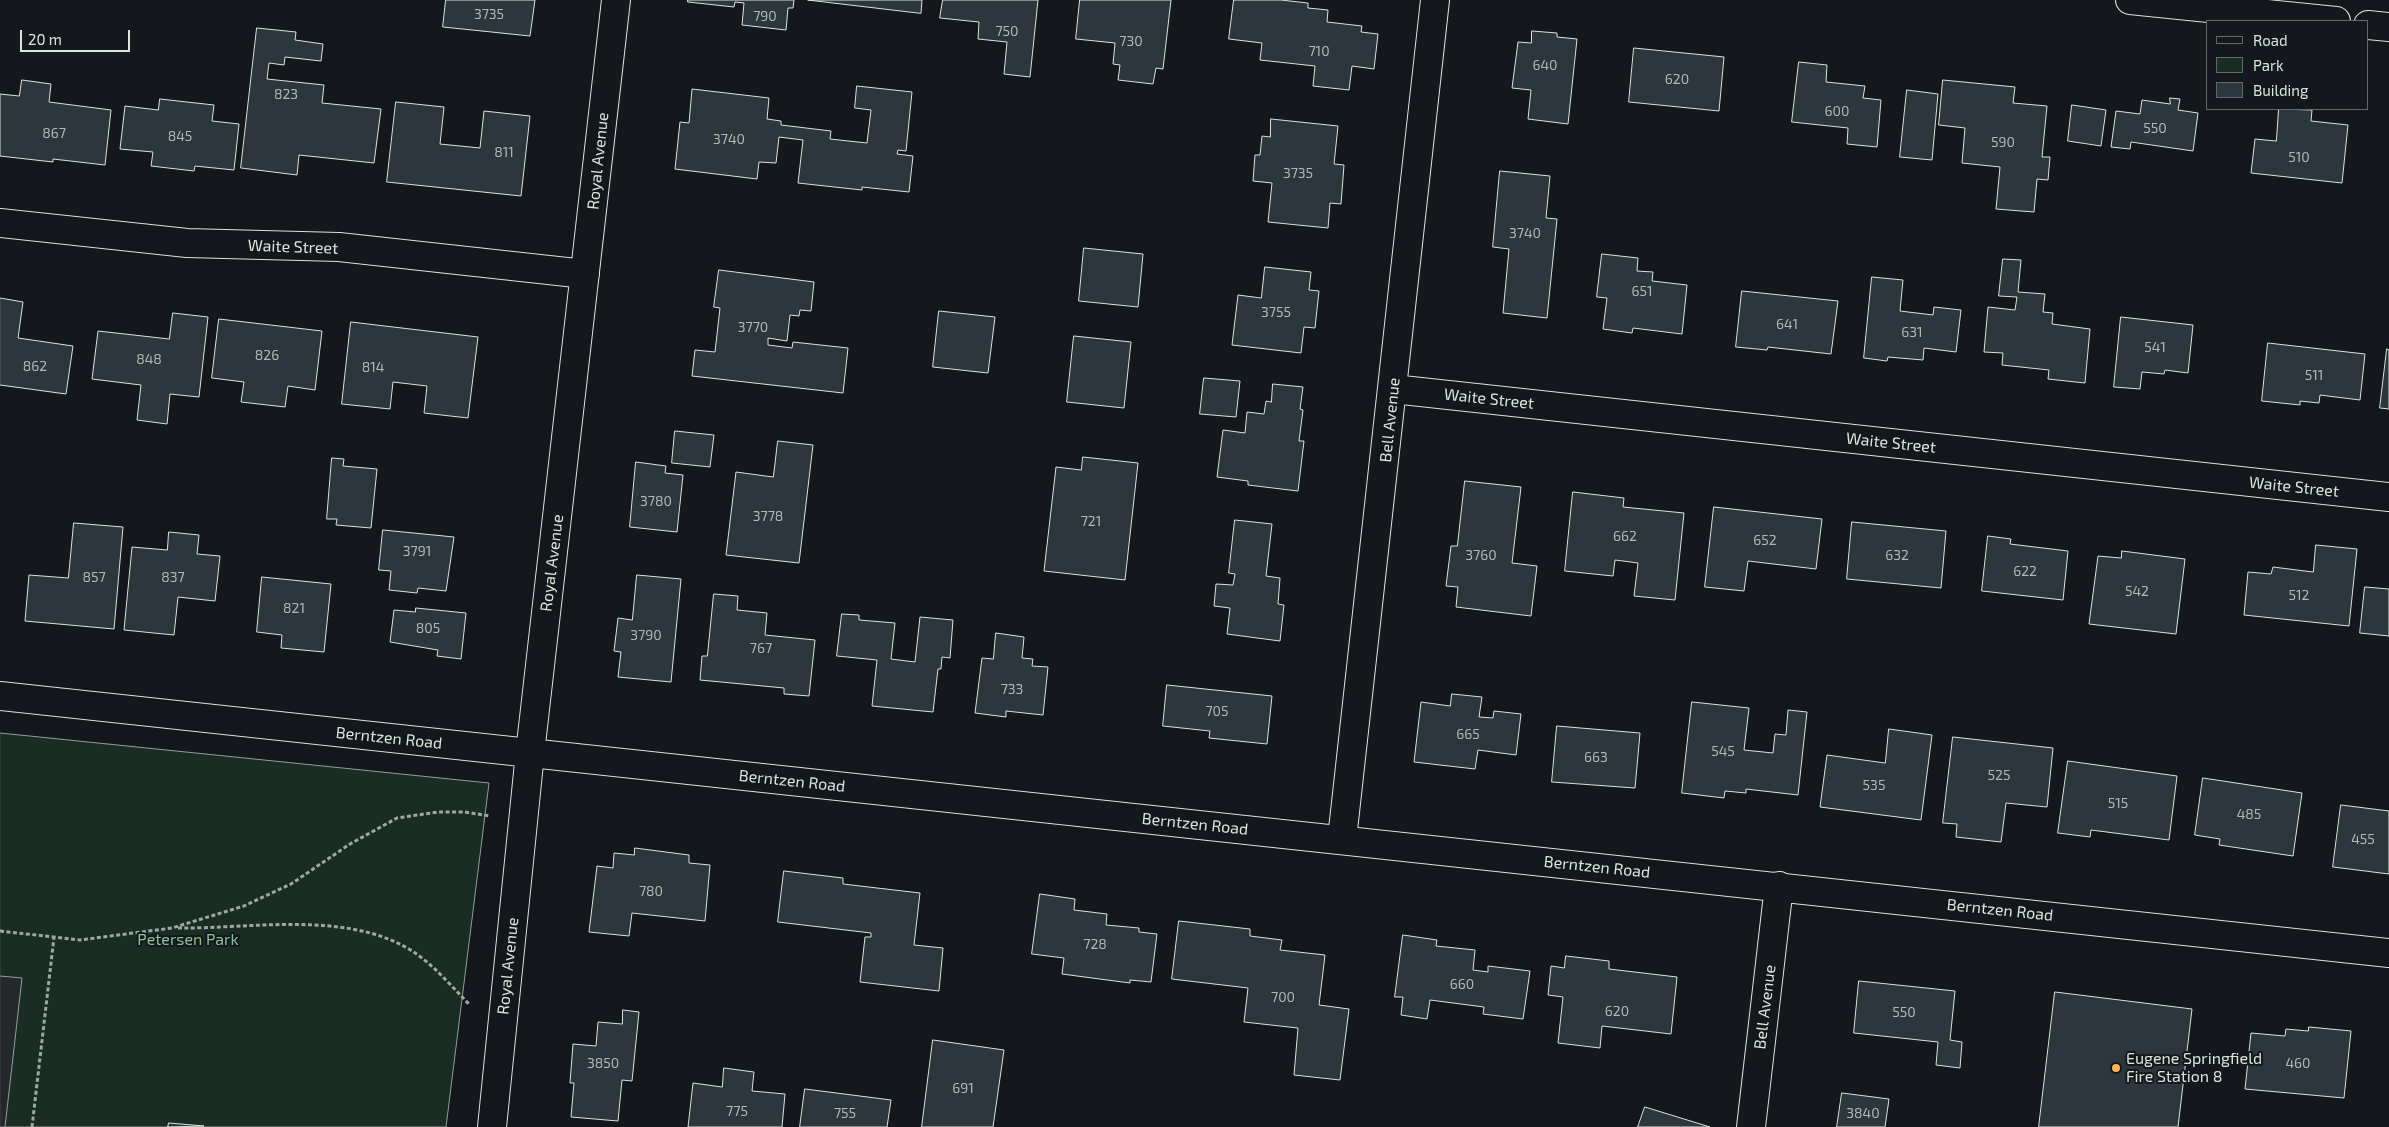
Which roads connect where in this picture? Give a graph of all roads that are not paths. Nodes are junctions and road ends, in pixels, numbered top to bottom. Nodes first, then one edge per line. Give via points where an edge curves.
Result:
1 (616, 0) edge
2 (1435, 0) edge
3 (2130, 0) edge
4 (2326, 20) edge
5 (2369, 25) edge
6 (2389, 27) edge
7 (0, 223) edge
8 (586, 274) junction
9 (1393, 389) junction
10 (2389, 497) edge
11 (0, 696) edge
12 (530, 754) junction
13 (1342, 839) junction
14 (1779, 886) junction
15 (2389, 953) edge
16 (492, 1127) edge
17 (1751, 1127) edge

1 - 8 street, Royal Avenue
2 - 9 street, Bell Avenue
3 - 4 street
5 - 6 street
7 - 8 street, Waite Street via 187,244 339,247
8 - 12 street, Royal Avenue
9 - 10 street, Waite Street
9 - 13 street, Bell Avenue
11 - 12 street, Berntzen Road
12 - 13 street, Berntzen Road
12 - 16 street, Royal Avenue
13 - 14 street, Berntzen Road
14 - 15 street, Berntzen Road
14 - 17 street, Bell Avenue

